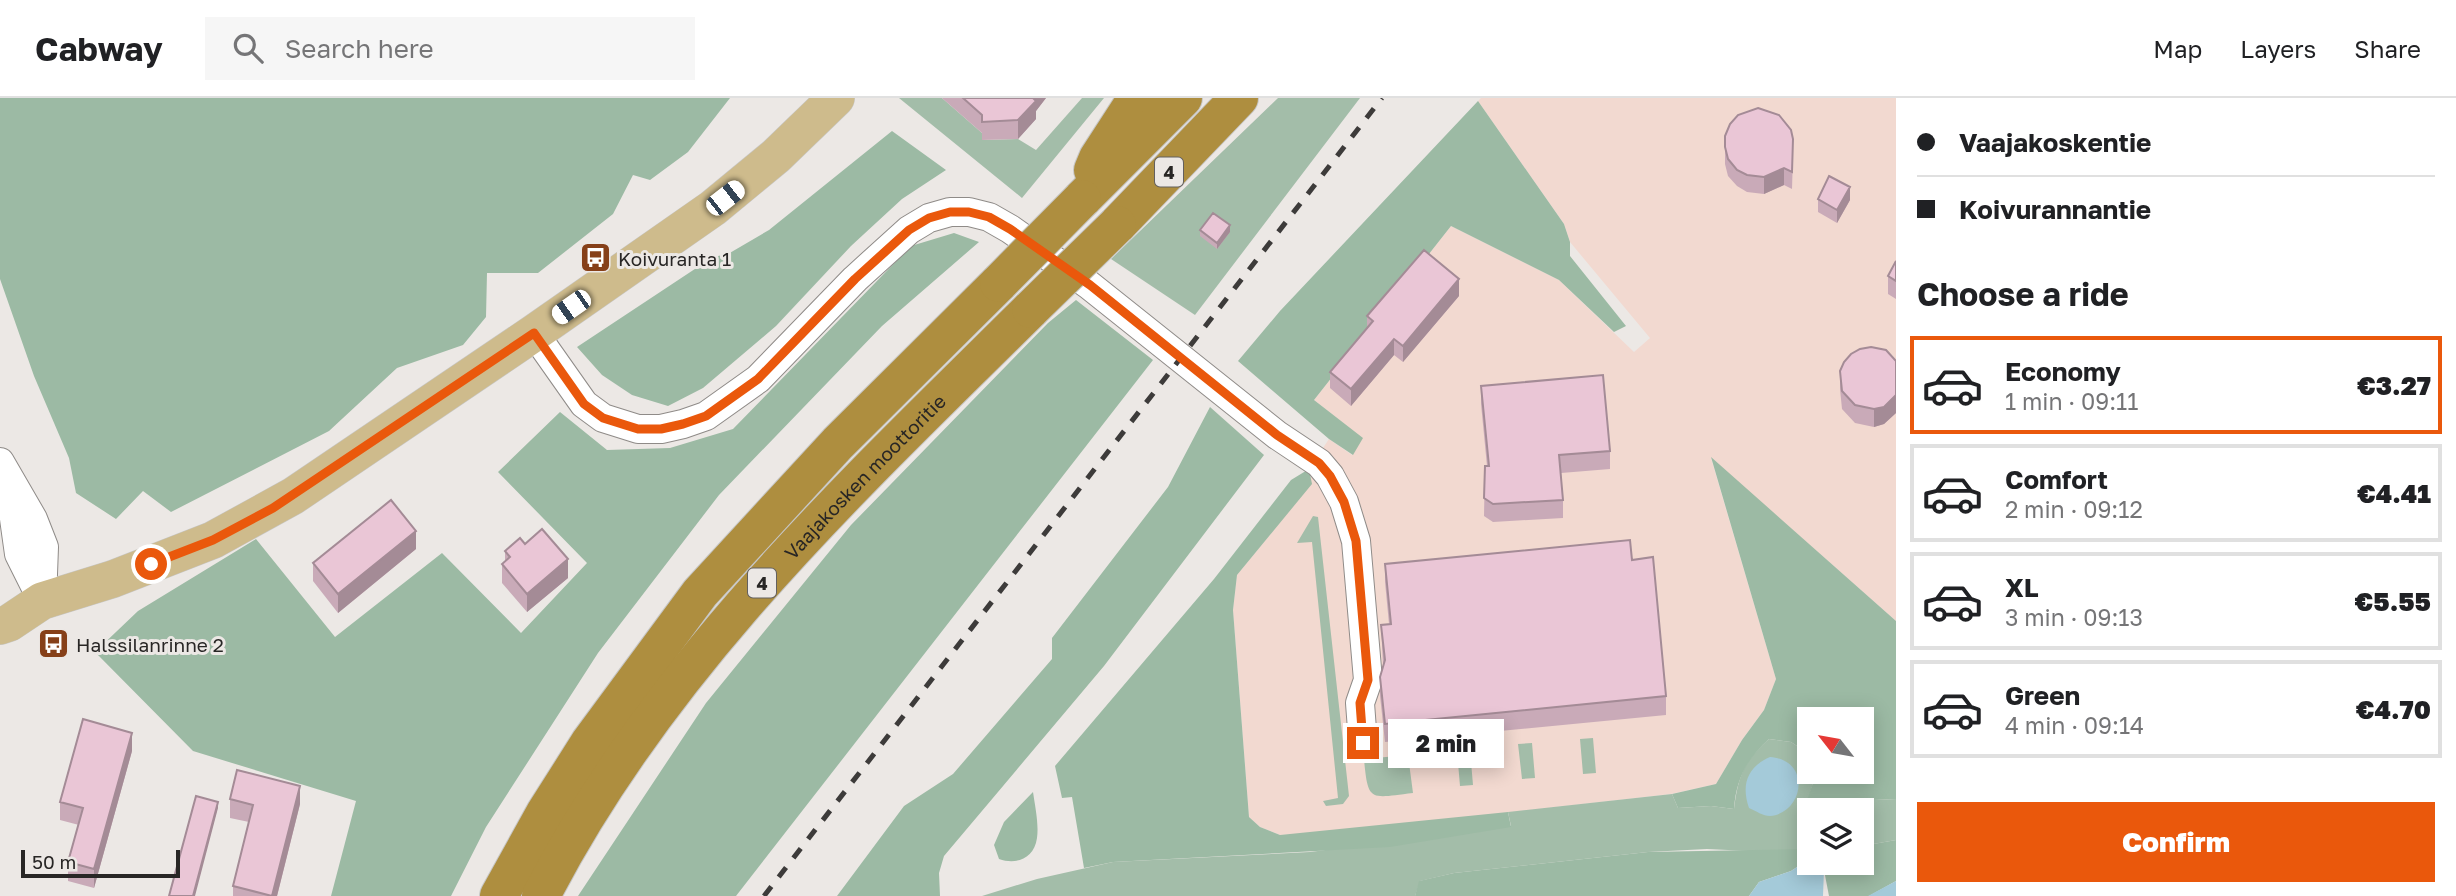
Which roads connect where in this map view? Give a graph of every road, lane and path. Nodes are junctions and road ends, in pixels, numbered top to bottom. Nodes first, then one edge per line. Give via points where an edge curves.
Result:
1 (836, 98) edge
2 (1137, 98) edge
3 (1183, 98) edge
4 (1239, 98) edge
5 (1083, 198) junction
6 (534, 333) junction
7 (4, 471) edge
8 (0, 598) edge
9 (42, 601) junction
10 (0, 626) edge
11 (1363, 743) dead end
12 (499, 896) edge
13 (541, 896) edge

1 - 6 main road via 713,208
2 - 5 highway via 1098,158
3 - 5 highway, Vaajakosken moottoritie / 4
4 - 13 highway, Vaajakosken moottoritie / 4, bridge via 820,521 710,642 599,797
5 - 12 highway, Vaajakosken moottoritie / 4, bridge via 838,443 701,593 590,742
6 - 9 main road via 252,520 166,559
6 - 11 street via 584,404 603,418 638,429 683,424 706,416 758,379 909,230 950,212 989,217 1090,285 1330,476 1356,541 1368,680 1360,703
7 - 9 street via 44,547
8 - 9 main road
9 - 10 main road

